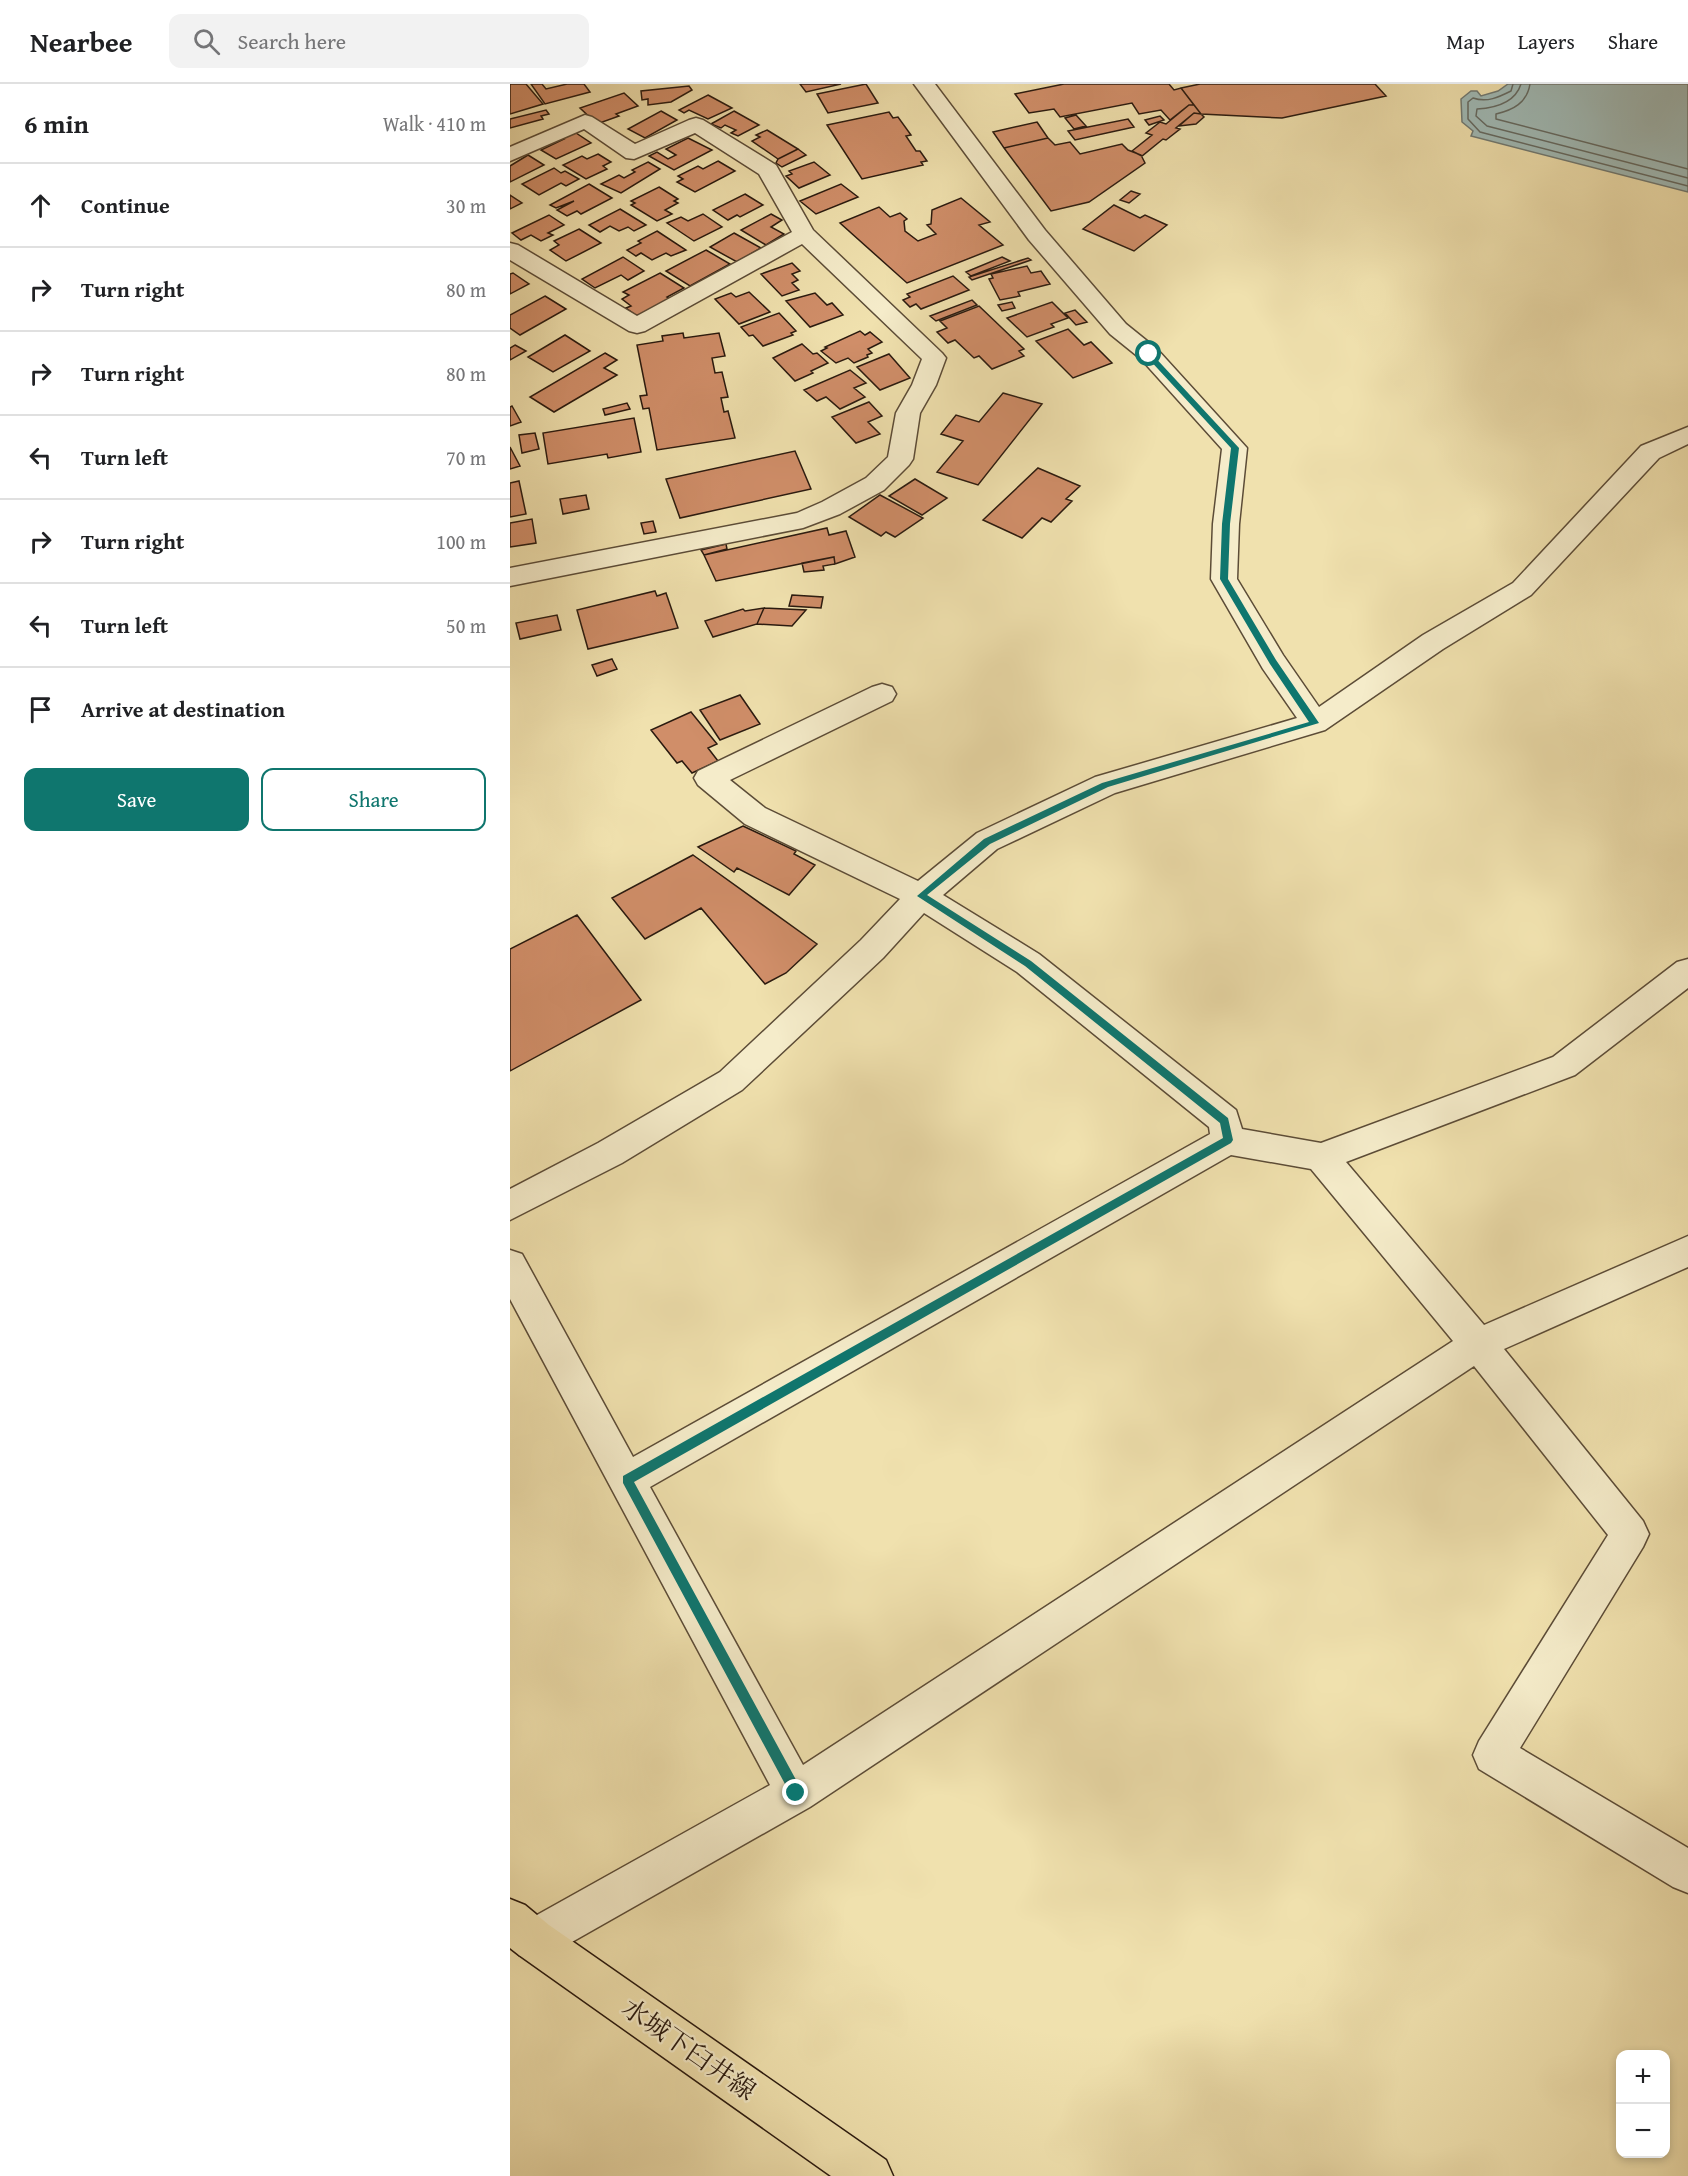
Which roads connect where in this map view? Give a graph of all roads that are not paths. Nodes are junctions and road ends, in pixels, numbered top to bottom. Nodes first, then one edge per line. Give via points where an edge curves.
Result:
1 (924, 84) edge
2 (510, 155) edge
3 (804, 234) junction
4 (510, 250) edge
5 (1688, 435) edge
6 (510, 577) edge
7 (882, 694) dead end
8 (1315, 723) junction
9 (921, 896) junction
10 (1688, 971) edge
11 (1228, 1140) junction
12 (1321, 1157) junction
13 (510, 1205) edge
14 (1688, 1251) edge
15 (510, 1265) edge
16 (1478, 1344) junction
17 (627, 1480) junction
18 (796, 1793) junction
19 (1688, 1872) edge
20 (522, 1930) edge
21 (870, 2176) edge

1 - 8 street via 1037,235 1118,329 1149,354 1235,448 1224,579
2 - 3 street via 585,121 634,153 696,124 768,170
3 - 4 street via 637,326
3 - 6 street via 934,358 908,413 900,459 875,484 803,520
5 - 8 street via 1650,452 1522,589 1433,642
7 - 9 street via 708,778 755,816
8 - 9 street via 1105,785 987,841
9 - 11 street via 1028,963 1224,1120
9 - 13 street via 872,949 731,1081 609,1153
10 - 12 street via 1564,1066
11 - 12 street
11 - 17 street
12 - 16 street
14 - 16 street
15 - 17 street
16 - 18 street
16 - 19 street via 1630,1534 1493,1755
17 - 18 street
18 - 20 street
20 - 21 main road, 水城下臼井線

